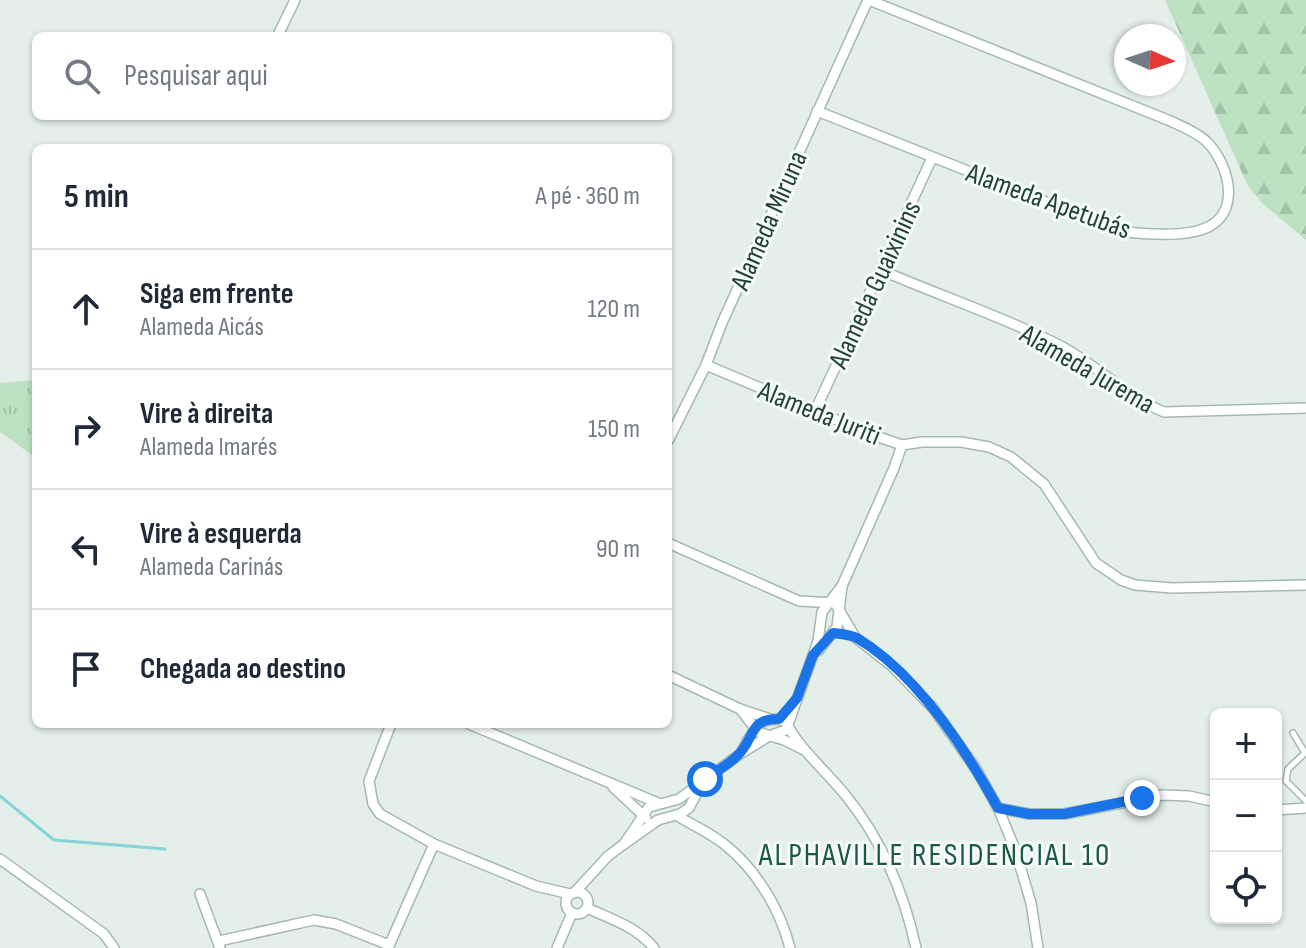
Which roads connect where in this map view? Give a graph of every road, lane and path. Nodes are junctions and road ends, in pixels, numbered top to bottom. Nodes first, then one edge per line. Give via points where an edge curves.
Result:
1 (295, 0) edge
2 (869, 0) edge
3 (279, 32) edge
4 (817, 111) junction
5 (932, 158) junction
6 (881, 270) junction
7 (706, 365) junction
8 (1306, 408) edge
9 (815, 411) junction
10 (672, 433) edge
11 (902, 445) junction
12 (672, 545) edge
13 (1306, 585) edge
14 (842, 586) junction
15 (799, 601) junction
16 (826, 604) junction
17 (840, 612) junction
18 (821, 622) junction
19 (833, 633) junction
20 (855, 637) junction
21 (813, 655) junction
22 (672, 677) edge
23 (797, 698) junction
24 (740, 709) junction
25 (774, 719) junction
26 (788, 727) junction
27 (389, 728) edge
28 (478, 728) edge
29 (754, 728) junction
30 (1293, 733) dead end
31 (769, 736) junction
32 (802, 750) junction
33 (740, 754) junction
34 (705, 779) junction
35 (608, 783) junction
36 (679, 799) junction
37 (1210, 801) edge
38 (1306, 801) edge
39 (658, 803) junction
40 (689, 808) junction
41 (998, 808) junction
42 (1306, 808) edge
43 (1282, 810) edge
44 (642, 814) junction
45 (676, 815) junction
46 (653, 824) junction
47 (698, 827) junction
48 (434, 844) junction
49 (624, 844) junction
50 (0, 859) edge
51 (598, 866) junction
52 (200, 894) dead end
53 (570, 901) junction
54 (587, 903) junction
55 (220, 944) edge
56 (389, 947) edge
57 (114, 948) edge
58 (557, 948) edge
59 (654, 948) edge
60 (790, 948) edge
61 (916, 948) edge
62 (1038, 948) edge

1 - 3 street
2 - 4 street, Alameda Miruna
2 - 5 street, Alameda Apetubás via 1199,135 1218,158 1229,199 1226,211 1210,227 1119,231
4 - 5 street, Alameda Apetubás
4 - 7 street, Alameda Miruna
5 - 6 street, Alameda Guaixinins
6 - 8 street, Alameda Jurema via 1057,344 1164,412
6 - 9 street, Alameda Guaixinins
7 - 9 street, Alameda Juriti
7 - 10 street, Alameda Miruna
9 - 11 street, Alameda Juriti
11 - 13 street, Alameda Juriti via 961,442 1011,457 1044,484 1096,563 1135,585
11 - 14 street
12 - 15 street
14 - 16 street
14 - 17 street
15 - 16 street
15 - 18 street
16 - 17 street via 835,603
16 - 18 street
17 - 19 street
17 - 20 street
18 - 19 street
18 - 21 street
19 - 20 street
19 - 21 street
20 - 41 street via 933,708
21 - 23 street
22 - 24 street
23 - 25 street
23 - 26 street
24 - 25 street
24 - 29 street
25 - 26 street
25 - 29 street
26 - 31 street
26 - 32 street
27 - 48 street via 369,781 373,804 388,821
28 - 35 street
29 - 31 street
29 - 33 street
30 - 38 lane via 1305,753 1288,769 1286,781
31 - 32 street
31 - 33 street
32 - 61 street via 876,838 896,878
33 - 34 street
34 - 36 street
34 - 40 street
35 - 39 street
35 - 44 street
36 - 39 street
36 - 40 street
37 - 41 street via 1163,795 1064,814
39 - 44 street
40 - 45 street
40 - 47 street
41 - 62 street via 1025,880
42 - 43 street
44 - 46 street
44 - 49 street
45 - 46 street
45 - 47 street
46 - 49 street
47 - 60 street via 723,843 760,884
48 - 53 street
48 - 56 street
49 - 51 street
50 - 57 street via 104,934
51 - 53 street
51 - 54 street
52 - 55 street
53 - 54 street via 581,893
53 - 54 street via 582,913
53 - 58 street
54 - 59 street via 641,934
55 - 56 street via 314,920

